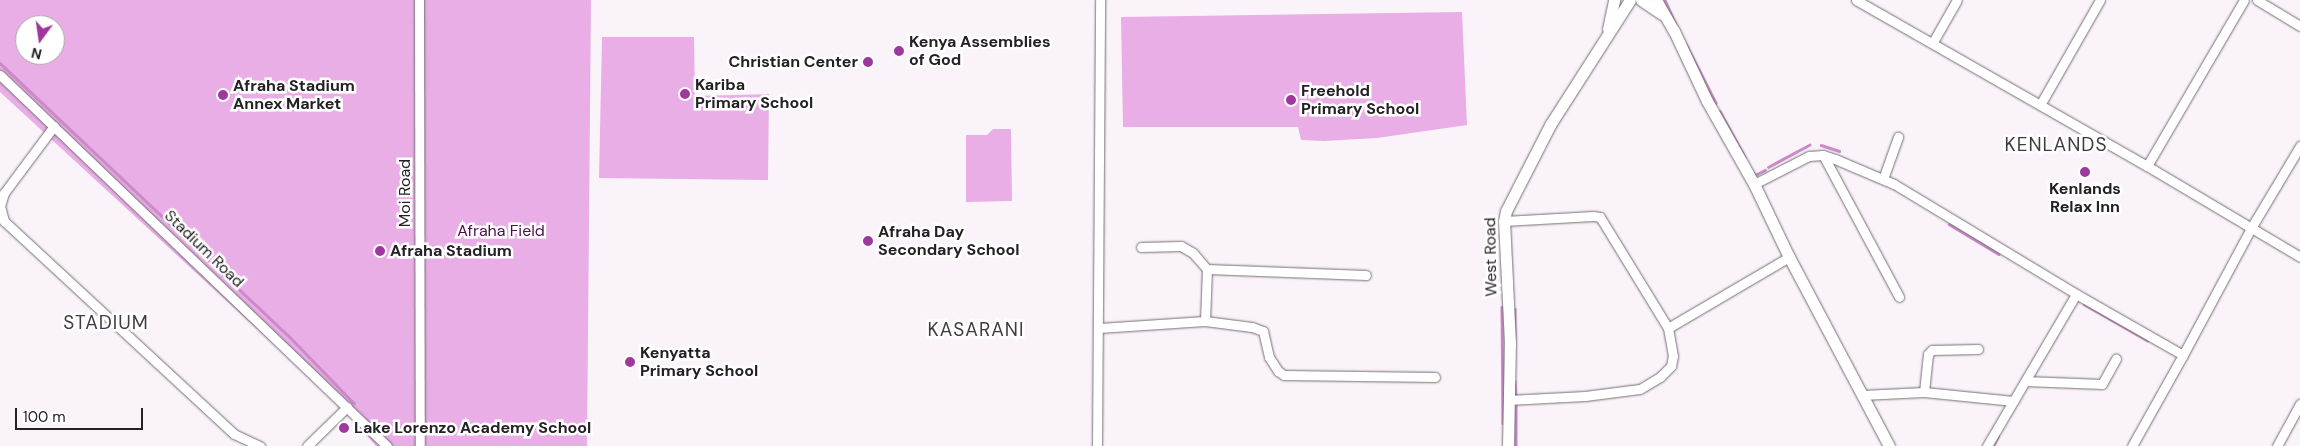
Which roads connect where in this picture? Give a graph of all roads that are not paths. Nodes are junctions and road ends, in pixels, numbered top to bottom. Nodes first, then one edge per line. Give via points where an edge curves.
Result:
1 (419, 0) edge
2 (1100, 0) edge
3 (1614, 0) edge
4 (1630, 0) edge
5 (1641, 0) edge
6 (1656, 0) edge
7 (1856, 0) edge
8 (1957, 0) edge
9 (2100, 0) edge
10 (2244, 0) edge
11 (2257, 0) edge
12 (1663, 15) junction
13 (2300, 26) edge
14 (1607, 34) junction
15 (1933, 42) junction
16 (0, 75) edge
17 (2040, 106) junction
18 (54, 126) junction
19 (1898, 137) dead end
20 (2300, 146) edge
21 (1823, 155) junction
22 (2147, 166) junction
23 (1883, 179) junction
24 (1754, 184) junction
25 (1504, 221) junction
26 (2251, 228) junction
27 (1141, 247) dead end
28 (1789, 257) junction
29 (2300, 257) edge
30 (1207, 269) junction
31 (1366, 276) dead end
32 (2076, 294) junction
33 (1899, 297) dead end
34 (1205, 321) junction
35 (1098, 328) junction
36 (1668, 328) junction
37 (1978, 349) dead end
38 (2183, 355) junction
39 (2116, 359) dead end
40 (1435, 377) dead end
41 (2025, 381) junction
42 (1924, 392) junction
43 (1862, 395) junction
44 (1508, 400) junction
45 (2014, 401) junction
46 (2300, 404) edge
47 (347, 407) junction
48 (260, 446) edge
49 (307, 446) edge
50 (387, 446) edge
51 (420, 446) edge
52 (1097, 446) edge
53 (1508, 446) edge
54 (1888, 446) edge
55 (1987, 446) edge
56 (2132, 446) edge
57 (2277, 446) edge

1 - 51 street, Moi Road
2 - 35 street
3 - 14 street, West Road
4 - 14 street, West Road
5 - 12 street
6 - 12 street
7 - 15 street
8 - 15 street
9 - 17 street
10 - 22 street
11 - 13 street
12 - 24 street
14 - 25 street, West Road via 1550,125 1509,203
15 - 17 street
16 - 18 street, Stadium Road
17 - 22 street
18 - 47 street, Stadium Road
18 - 48 street via 4,193 0,206 4,221 234,434
19 - 23 street
20 - 26 street
21 - 23 street
21 - 24 street via 1798,160
21 - 33 street
22 - 26 street
23 - 32 street
24 - 28 street
25 - 36 street via 1600,217
25 - 44 street, West Road via 1510,343
26 - 29 street
26 - 38 street
27 - 30 street via 1181,246 1193,253
28 - 36 street
28 - 43 street
30 - 31 street
30 - 34 street
32 - 38 street
32 - 41 street
34 - 35 street
34 - 40 street via 1263,331 1269,357 1284,375
35 - 52 street
36 - 44 street via 1672,362 1660,377 1640,389
37 - 42 street via 1932,350 1928,354
38 - 56 street
39 - 41 street via 2102,384
41 - 45 street
42 - 43 street
42 - 45 street
43 - 54 street
44 - 53 street, West Road
45 - 55 street
46 - 57 street
47 - 49 street
47 - 50 street, Stadium Road

